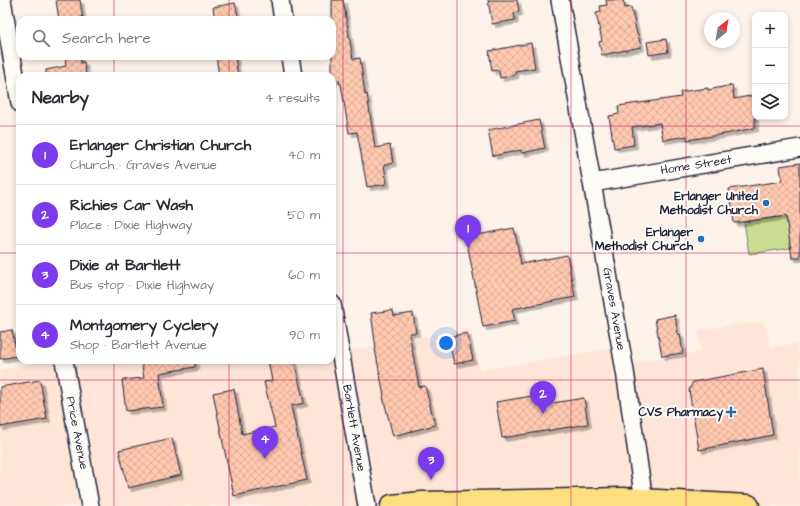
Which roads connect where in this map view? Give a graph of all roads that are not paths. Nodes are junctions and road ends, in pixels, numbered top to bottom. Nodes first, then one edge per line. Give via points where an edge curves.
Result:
1 (2, 0) edge
2 (280, 0) edge
3 (560, 0) edge
4 (283, 16) edge
5 (291, 60) edge
6 (292, 72) edge
7 (16, 80) edge
8 (800, 148) edge
9 (592, 183) junction
10 (336, 327) edge
11 (65, 364) edge
12 (644, 500) junction
13 (535, 503) edge
14 (90, 506) edge
15 (367, 506) edge
16 (392, 506) edge
17 (748, 506) edge

1 - 7 street
2 - 4 street
3 - 9 street, Graves Avenue
5 - 6 street
8 - 9 street, Home Street
9 - 12 street, Graves Avenue via 625,370
10 - 15 street, Bartlett Avenue
11 - 14 street, Price Avenue
12 - 13 main road
12 - 17 main road
13 - 16 main road via 422,503

